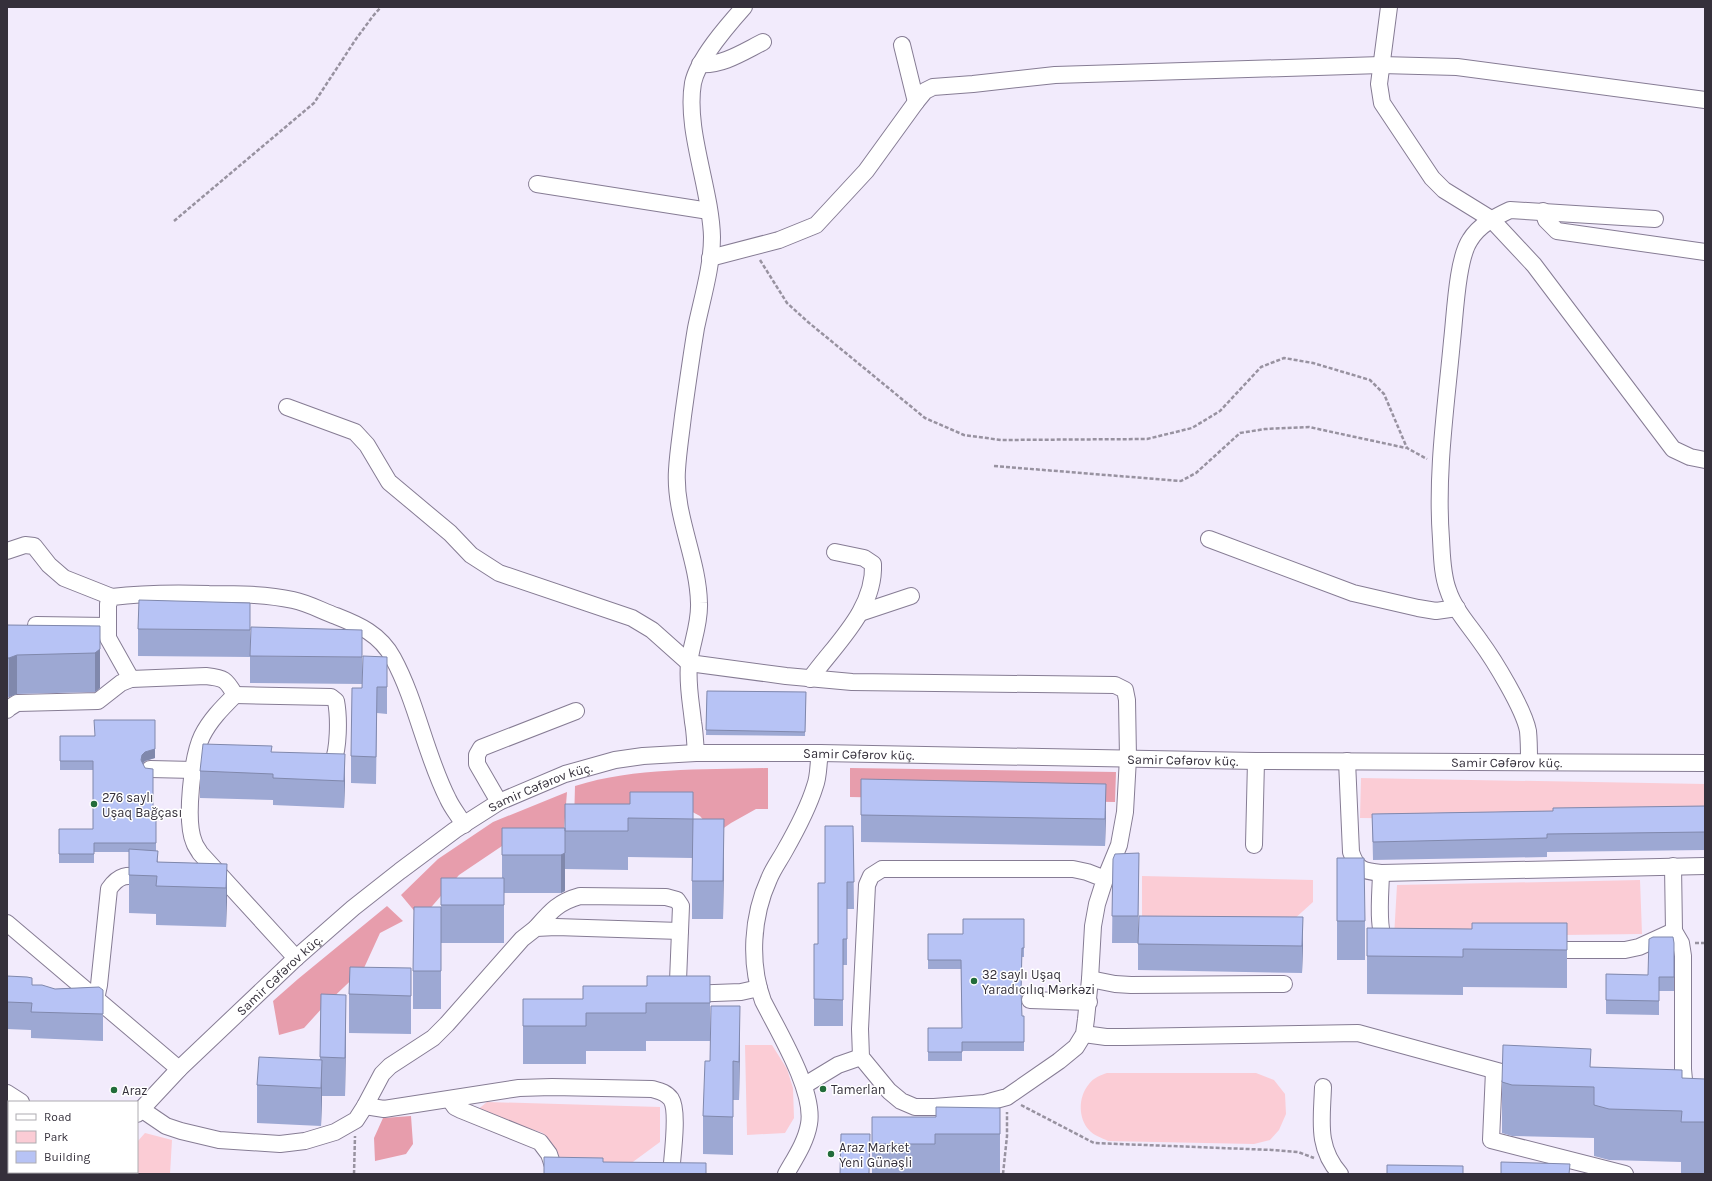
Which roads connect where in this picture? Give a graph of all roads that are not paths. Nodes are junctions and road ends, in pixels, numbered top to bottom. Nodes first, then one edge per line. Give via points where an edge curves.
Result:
1 (744, 7) edge
2 (1389, 7) edge
3 (763, 42) dead end
4 (902, 45) dead end
5 (700, 64) junction
6 (1381, 65) junction
7 (1705, 100) edge
8 (916, 102) junction
9 (537, 184) dead end
10 (709, 211) junction
11 (1543, 211) junction
12 (1491, 219) junction
13 (1655, 219) dead end
14 (1705, 252) edge
15 (710, 258) junction
16 (287, 407) dead end
17 (1705, 460) edge
18 (1209, 539) dead end
19 (7, 551) edge
20 (835, 552) dead end
21 (911, 596) dead end
22 (112, 597) junction
23 (1457, 608) junction
24 (860, 613) junction
25 (36, 625) edge
26 (107, 626) junction
27 (689, 663) junction
28 (131, 679) junction
29 (810, 679) junction
30 (235, 695) junction
31 (7, 710) edge
32 (576, 712) dead end
33 (696, 753) junction
34 (820, 753) junction
35 (1128, 758) junction
36 (1256, 761) junction
37 (1347, 761) junction
38 (1529, 761) junction
39 (1705, 763) edge
40 (310, 767) edge
41 (150, 769) edge
42 (194, 770) junction
43 (499, 802) junction
44 (464, 825) junction
45 (1254, 845) dead end
46 (1673, 866) junction
47 (1705, 866) edge
48 (1381, 873) junction
49 (1104, 879) junction
50 (165, 882) edge
51 (227, 884) junction
52 (209, 886) edge
53 (7, 923) edge
54 (536, 928) junction
55 (680, 931) junction
56 (1674, 931) junction
57 (1401, 949) edge
58 (1533, 950) edge
59 (296, 958) junction
60 (1090, 979) junction
61 (1284, 984) dead end
62 (759, 988) junction
63 (96, 999) junction
64 (1030, 1000) dead end
65 (1089, 1002) junction
66 (75, 1005) edge
67 (1084, 1034) junction
68 (861, 1057) junction
69 (179, 1069) junction
70 (1494, 1071) junction
71 (1537, 1080) edge
72 (805, 1085) junction
73 (1323, 1087) dead end
74 (7, 1093) edge
75 (450, 1100) junction
76 (19, 1101) edge
77 (366, 1106) junction
78 (139, 1112) edge
79 (1705, 1114) edge
80 (1335, 1169) edge
81 (562, 1174) edge
82 (672, 1174) edge
83 (786, 1174) edge
84 (1625, 1174) edge

1 - 5 street
2 - 6 street
3 - 5 street via 720,62
4 - 8 street
5 - 10 street via 694,82 692,102
6 - 7 street via 1457,67
6 - 8 street via 1054,75 933,86
6 - 12 street via 1379,84 1382,103 1432,178 1444,190
8 - 15 street via 866,171 816,224 778,240
9 - 10 street
10 - 15 street via 712,237
11 - 12 street via 1510,210
11 - 13 street
11 - 14 street via 1546,220 1558,231
12 - 17 street via 1534,265 1664,440 1672,449
12 - 23 street via 1469,240 1463,255 1440,466 1439,516 1443,569 1448,591
15 - 27 street via 692,353 677,472 678,501 698,588 698,625
16 - 27 street via 355,432 367,444 389,482 450,532 471,555 499,573 632,618 652,630
18 - 23 street via 1353,593 1436,611
19 - 22 street via 25,545 34,546 49,565 64,578
20 - 24 street via 864,558 873,564 874,574
21 - 24 street
22 - 26 street via 108,604
22 - 44 street via 145,593 274,596 294,600 352,622 373,633 393,658 414,706 448,800
23 - 38 street via 1489,654 1523,714 1528,731
24 - 29 street
25 - 26 street
26 - 28 street via 108,638
27 - 29 street
27 - 33 street via 689,698
28 - 30 street via 218,677 228,682
28 - 31 street via 121,683 98,701 17,703
29 - 35 street via 852,682 1115,684 1125,690 1127,700
30 - 40 street via 331,697 336,701 336,756 332,764 325,767
30 - 42 street via 214,716 202,737 204,754
32 - 43 street via 481,748 476,755 477,764
33 - 34 street, Samir Cəfərov küç.
33 - 43 street, Samir Cəfərov küç. via 643,756 590,766
34 - 35 street, Samir Cəfərov küç.
34 - 62 street via 816,784 810,803 769,878 760,904 755,932 755,969
35 - 36 street, Samir Cəfərov küç.
35 - 49 street via 1123,826 1119,845
36 - 37 street, Samir Cəfərov küç.
36 - 45 street
37 - 38 street, Samir Cəfərov küç.
37 - 48 street via 1351,852 1355,863 1364,871
38 - 39 street, Samir Cəfərov küç.
41 - 42 street
42 - 51 street via 190,792 190,828 193,842
43 - 44 street, Samir Cəfərov küç.
44 - 59 street, Samir Cəfərov küç. via 359,903
46 - 47 street
46 - 48 street
46 - 56 street
48 - 57 street via 1381,931 1384,943 1394,949
49 - 60 street via 1093,926
49 - 68 street via 1073,869 882,869 871,876 867,885
50 - 63 street via 151,877 122,876 115,880 109,889
51 - 52 street
51 - 59 street
53 - 63 street
54 - 55 street
54 - 55 street via 553,908 568,899 580,896 666,897 677,900 681,906
54 - 77 street via 522,939 433,1038 382,1074
55 - 62 street via 678,981 682,990 688,994 741,992
56 - 58 street via 1626,950
56 - 79 street via 1681,943 1683,956 1683,1069 1680,1097
59 - 69 street, Samir Cəfərov küç.
60 - 61 street via 1131,985
60 - 65 street
62 - 72 street
63 - 66 street
63 - 69 street
64 - 65 street
65 - 67 street
67 - 68 street via 1070,1052 1007,1097 985,1104 915,1107 901,1101 889,1091
67 - 70 street via 1125,1037 1358,1033
68 - 72 street via 838,1065
69 - 78 street, Samir Cəfərov küç.
70 - 71 street
70 - 84 street via 1491,1140
72 - 83 street via 810,1107 806,1137
73 - 80 street via 1322,1142
74 - 76 street
75 - 77 street via 384,1109
75 - 81 street via 461,1110 540,1142 549,1154 552,1166
75 - 82 street via 519,1088 663,1091 671,1099 675,1112
77 - 78 street via 356,1120 335,1132 305,1141 280,1144 219,1140 166,1126

